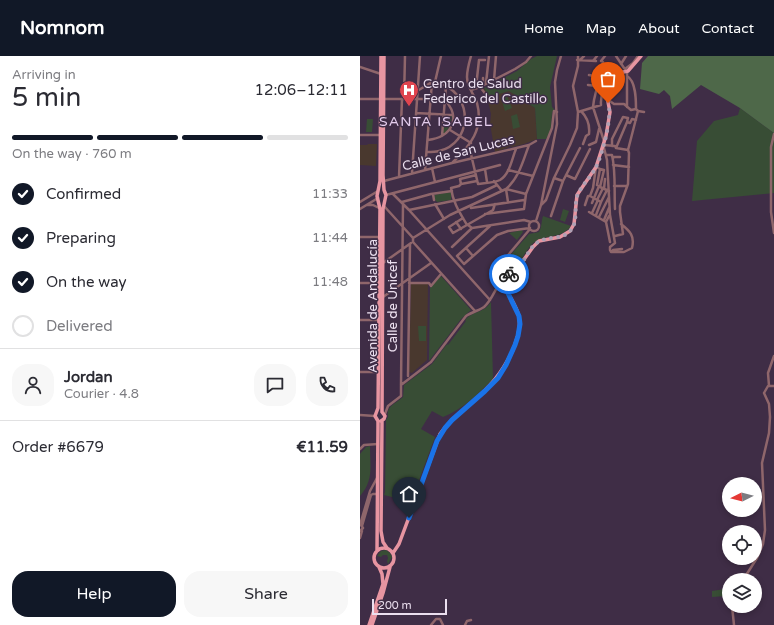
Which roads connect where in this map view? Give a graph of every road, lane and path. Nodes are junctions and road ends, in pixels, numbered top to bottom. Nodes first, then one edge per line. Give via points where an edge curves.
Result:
1 (381, 56) edge
2 (384, 56) edge
3 (405, 56) edge
4 (420, 56) edge
5 (441, 56) edge
6 (471, 56) edge
7 (489, 56) edge
8 (496, 56) edge
9 (531, 56) edge
10 (561, 56) edge
11 (578, 56) edge
12 (584, 56) edge
13 (597, 56) edge
14 (605, 56) edge
15 (617, 56) edge
16 (626, 56) edge
17 (638, 56) edge
18 (641, 56) edge
19 (480, 58) edge
20 (485, 60) dead end
21 (579, 60) junction
22 (621, 64) junction
23 (360, 67) edge
24 (626, 71) junction
25 (380, 74) junction
26 (589, 75) dead end
27 (616, 76) junction
28 (599, 77) junction
29 (483, 78) dead end
30 (494, 80) junction
31 (434, 82) junction
32 (486, 84) junction
33 (588, 84) dead end
34 (446, 86) junction
35 (482, 86) junction
36 (597, 86) junction
37 (476, 87) junction
38 (417, 90) junction
39 (471, 90) junction
40 (488, 97) dead end
41 (607, 98) junction
42 (360, 99) edge
43 (382, 99) junction
44 (403, 99) junction
45 (431, 99) junction
46 (416, 100) junction
47 (445, 100) junction
48 (608, 103) junction
49 (601, 105) junction
50 (594, 107) junction
51 (627, 107) junction
52 (637, 110) junction
53 (557, 112) junction
54 (579, 112) junction
55 (644, 112) dead end
56 (416, 113) junction
57 (430, 114) junction
58 (444, 114) junction
59 (453, 115) junction
60 (636, 120) junction
61 (627, 122) junction
62 (599, 128) junction
63 (450, 130) junction
64 (774, 134) edge
65 (360, 135) edge
66 (380, 135) junction
67 (442, 136) junction
68 (460, 136) junction
69 (428, 140) junction
70 (536, 141) dead end
71 (604, 143) junction
72 (583, 144) dead end
73 (470, 145) junction
74 (529, 145) junction
75 (589, 145) dead end
76 (612, 146) junction
77 (516, 148) junction
78 (580, 148) dead end
79 (616, 148) junction
80 (590, 149) dead end
81 (628, 150) junction
82 (427, 152) junction
83 (606, 155) junction
84 (620, 157) dead end
85 (472, 158) junction
86 (612, 158) junction
87 (452, 163) junction
88 (500, 165) dead end
89 (613, 165) junction
90 (629, 167) junction
91 (432, 168) junction
92 (598, 168) junction
93 (485, 169) junction
94 (425, 170) junction
95 (508, 170) junction
96 (518, 172) junction
97 (412, 173) junction
98 (476, 174) junction
99 (566, 175) junction
100 (533, 176) junction
101 (399, 177) junction
102 (554, 178) junction
103 (606, 179) dead end
104 (384, 181) junction
105 (477, 181) junction
106 (494, 181) junction
107 (563, 181) junction
108 (435, 182) junction
109 (487, 182) junction
110 (461, 184) junction
111 (497, 185) junction
112 (614, 186) junction
113 (627, 186) junction
114 (602, 188) junction
115 (506, 189) junction
116 (378, 190) junction
117 (384, 190) junction
118 (451, 190) junction
119 (502, 191) junction
120 (393, 194) junction
121 (433, 194) junction
122 (526, 194) junction
123 (386, 195) junction
124 (592, 197) junction
125 (609, 197) junction
126 (378, 199) junction
127 (384, 200) junction
128 (434, 200) dead end
129 (524, 200) junction
130 (597, 200) junction
131 (454, 201) junction
132 (360, 202) edge
133 (508, 202) junction
134 (402, 203) junction
135 (592, 203) dead end
136 (601, 203) junction
137 (435, 204) junction
138 (495, 204) junction
139 (541, 205) junction
140 (585, 205) dead end
141 (365, 206) junction
142 (382, 207) junction
143 (466, 208) junction
144 (620, 208) junction
145 (360, 209) edge
146 (609, 209) junction
147 (615, 209) junction
148 (409, 210) junction
149 (459, 211) junction
150 (485, 214) junction
151 (596, 215) junction
152 (610, 215) junction
153 (551, 216) dead end
154 (599, 217) junction
155 (463, 218) junction
156 (444, 219) junction
157 (536, 221) junction
158 (605, 221) junction
159 (456, 222) junction
160 (531, 222) junction
161 (621, 224) junction
162 (468, 225) junction
163 (490, 226) junction
164 (403, 227) junction
165 (472, 228) junction
166 (530, 228) junction
167 (461, 229) junction
168 (427, 230) junction
169 (774, 233) edge
170 (615, 236) junction
171 (360, 237) edge
172 (380, 238) junction
173 (413, 238) junction
174 (610, 242) dead end
175 (411, 243) junction
176 (452, 247) dead end
177 (466, 248) junction
178 (622, 249) dead end
179 (402, 250) junction
180 (612, 252) junction
181 (473, 256) junction
182 (431, 263) junction
183 (382, 264) junction
184 (516, 271) junction
185 (441, 274) junction
186 (501, 274) junction
187 (507, 274) junction
188 (410, 278) junction
189 (510, 281) junction
190 (360, 283) edge
191 (379, 283) junction
192 (410, 283) junction
193 (402, 284) junction
194 (499, 284) junction
195 (505, 287) junction
196 (382, 298) junction
197 (402, 300) junction
198 (409, 300) junction
199 (490, 300) junction
200 (475, 311) junction
201 (360, 320) edge
202 (380, 320) junction
203 (402, 343) junction
204 (409, 343) junction
205 (774, 356) edge
206 (360, 372) edge
207 (378, 372) junction
208 (402, 372) junction
209 (409, 377) junction
210 (401, 385) junction
211 (769, 386) junction
212 (774, 386) edge
213 (383, 413) junction
214 (376, 414) junction
215 (360, 415) edge
216 (380, 421) junction
217 (378, 444) junction
218 (360, 449) edge
219 (378, 477) junction
220 (377, 494) junction
221 (361, 525) edge
222 (361, 530) edge
223 (360, 538) edge
224 (387, 548) junction
225 (377, 552) junction
226 (393, 553) junction
227 (378, 566) junction
228 (390, 567) junction
229 (747, 573) edge
230 (733, 613) edge
231 (471, 620) dead end
232 (369, 625) edge
233 (372, 625) edge
234 (431, 625) edge
235 (443, 625) edge
236 (465, 625) edge
237 (734, 625) edge

1 - 25 main road
2 - 43 main road
3 - 44 street
4 - 38 street
5 - 31 street
6 - 39 street via 467,77
7 - 32 street
8 - 30 street
9 - 30 street via 526,62
10 - 53 street via 555,82
11 - 21 street
12 - 21 street
13 - 21 street via 594,61
14 - 28 street
15 - 22 street
16 - 22 street
17 - 24 street
18 - 24 main road
19 - 20 street
19 - 37 street
21 - 54 street via 573,86
22 - 24 street
23 - 25 street
24 - 27 main road
24 - 51 street
24 - 52 street via 637,95
25 - 43 main road
26 - 28 street
27 - 41 main road via 610,85
27 - 49 street via 610,76
28 - 36 street
29 - 35 street
30 - 32 street
31 - 34 street
31 - 38 street
31 - 45 street
32 - 35 street
33 - 36 street
34 - 47 street
34 - 68 street via 458,94 463,105 464,126
35 - 37 street
35 - 40 street
36 - 50 street
37 - 39 street
38 - 44 street
38 - 46 street
39 - 73 street via 477,104 478,121
41 - 48 main road
41 - 51 street via 614,104 624,104
42 - 43 street
43 - 44 street
43 - 66 main road
43 - 104 main road
44 - 46 street
44 - 101 street
45 - 46 street
45 - 57 street
46 - 56 street
47 - 58 street
47 - 59 street
48 - 49 street
48 - 71 main road via 610,116
49 - 50 street
50 - 54 street
50 - 62 street
51 - 52 street
52 - 55 street
52 - 60 street
53 - 100 street via 554,111 552,128
53 - 139 street via 557,124
54 - 72 street via 590,126
54 - 102 street via 570,145
56 - 57 street
56 - 97 street
57 - 58 street
57 - 69 street
58 - 59 street
58 - 67 street
59 - 63 street
60 - 61 street
60 - 81 street
61 - 76 street via 628,118 624,117 612,139
61 - 79 street
62 - 71 street
62 - 75 street via 596,142
63 - 67 street
63 - 68 street
64 - 169 street via 771,147 771,212
65 - 66 street
66 - 116 main road
67 - 69 street
68 - 73 street
68 - 82 street via 440,151
69 - 82 street
70 - 74 street, Calle de San Lucas
71 - 76 street
71 - 83 street
71 - 92 main road
73 - 85 street
73 - 87 street
74 - 77 street, Calle de San Lucas
74 - 96 street
76 - 79 street
77 - 85 street, Calle de San Lucas
77 - 95 street
78 - 99 street
79 - 81 street
80 - 99 street via 575,179
81 - 90 street
82 - 94 street
83 - 86 street via 612,155
83 - 114 street
84 - 86 street
85 - 87 street, Calle de San Lucas
85 - 98 street
86 - 89 street
87 - 91 street, Calle de San Lucas
88 - 93 street
89 - 90 street
89 - 112 street
90 - 113 street
91 - 94 street, Calle de San Lucas
91 - 108 street
92 - 114 street
92 - 114 street via 604,170
92 - 184 main road via 577,195 574,224 570,231 560,237 540,241
93 - 98 street
93 - 109 street
94 - 97 street, Calle de San Lucas
95 - 96 street
95 - 106 street via 500,180
96 - 100 street
96 - 115 street via 512,184
97 - 101 street, Calle de San Lucas
98 - 105 street
98 - 108 street
98 - 110 street via 460,179
99 - 107 street
100 - 122 street
101 - 104 street, Calle de San Lucas
102 - 107 street
102 - 139 street via 546,200
103 - 114 street
104 - 117 main road
105 - 109 street via 478,184
105 - 110 street
106 - 109 street
106 - 111 street
107 - 153 street
108 - 120 street
110 - 118 street
111 - 119 street
111 - 131 street via 472,197
112 - 113 street
112 - 147 street
113 - 144 street
114 - 124 street
114 - 124 street
114 - 125 street
114 - 130 street
114 - 136 street
115 - 119 street
115 - 122 street
115 - 133 street
116 - 117 main road
116 - 126 main road, Avenida de Andalucía
116 - 132 street
117 - 123 main road
118 - 121 street
118 - 131 street
119 - 143 street
120 - 123 street
120 - 134 street
121 - 128 street
121 - 134 street
122 - 129 street
123 - 127 main road
124 - 130 street
124 - 135 street
124 - 140 street via 588,196
125 - 146 street
125 - 154 street
126 - 127 main road
126 - 141 street
126 - 142 main road, Avenida de Andalucía
127 - 142 main road, Avenida de Andalucía
129 - 133 street
129 - 150 street via 524,209
130 - 136 street
130 - 151 street via 590,212
131 - 137 street
131 - 149 street
133 - 138 street
134 - 148 street
134 - 164 street, Calle de Unicef
136 - 151 street
137 - 148 street
137 - 156 street
138 - 143 street
138 - 150 street via 493,210
139 - 157 street
141 - 142 street via 372,204
141 - 145 street
142 - 164 street
142 - 172 main road, Avenida de Andalucía
142 - 183 main road, Avenida de Andalucía
143 - 149 street
144 - 147 street
144 - 161 street
146 - 147 street
146 - 152 street
146 - 158 street
148 - 168 street
149 - 155 street
149 - 156 street
150 - 162 street
151 - 154 street
152 - 158 street
152 - 170 street
154 - 158 street
155 - 159 street
155 - 162 street
156 - 168 street
157 - 160 street
157 - 166 street via 538,229
158 - 174 street
159 - 167 street
159 - 167 street via 449,227 453,233
160 - 163 street via 524,220
160 - 166 street
161 - 170 street via 623,234
161 - 180 street via 632,234 634,244 630,251
162 - 165 street
162 - 167 street
163 - 165 street
163 - 177 street
164 - 173 street
164 - 179 street, Calle de Unicef
165 - 176 street
166 - 181 street via 497,235
166 - 186 street via 504,260
168 - 173 street
168 - 199 street
170 - 180 street via 615,243 610,247
171 - 172 street
172 - 191 main road, Avenida de Andalucía
173 - 175 street
175 - 179 street
175 - 182 street
175 - 188 street
177 - 181 street
177 - 181 street via 457,256 464,264
178 - 180 street
179 - 183 street
179 - 193 street, Calle de Unicef
182 - 185 street
182 - 188 street
183 - 196 main road, Avenida de Andalucía
184 - 187 main road
184 - 189 main road
185 - 192 street via 431,286 429,283
185 - 200 street
186 - 187 main road
186 - 194 main road via 497,278
187 - 189 main road
188 - 192 street
188 - 193 street
189 - 195 main road
190 - 191 street
191 - 202 main road, Avenida de Andalucía
192 - 198 street
193 - 196 street
193 - 197 street, Calle de Unicef
194 - 195 main road
194 - 199 street
195 - 226 main road via 519,316 520,324 515,345 498,378 440,434 399,544
196 - 202 main road, Avenida de Andalucía
197 - 198 street
197 - 203 street, Calle de Unicef
198 - 204 street
199 - 200 street
200 - 209 street via 466,316 431,362
201 - 202 street
202 - 207 main road, Avenida de Andalucía
202 - 213 main road, Avenida de Andalucía
203 - 204 street
203 - 208 street, Calle de Unicef
204 - 209 street
205 - 211 street via 768,370
206 - 207 street
207 - 214 main road, Avenida de Andalucía
208 - 209 street via 404,377
208 - 210 street, Calle de Unicef
209 - 210 street
210 - 213 street via 401,396
211 - 212 street
211 - 229 street via 764,393 769,404 770,417 762,463 763,544
213 - 214 main road
213 - 216 main road via 385,417
214 - 215 street
214 - 216 main road
216 - 217 main road
216 - 224 main road via 381,537
217 - 218 street via 364,445
217 - 219 main road
219 - 220 main road
219 - 221 street via 370,491
220 - 221 street via 371,495
220 - 225 main road
221 - 222 street
222 - 223 street
224 - 225 main road
224 - 226 main road
225 - 227 main road via 375,561
226 - 228 main road via 394,562
227 - 228 main road
227 - 232 main road via 383,584
228 - 233 main road
230 - 237 street
231 - 236 street via 467,620
234 - 235 street via 436,619 440,619

